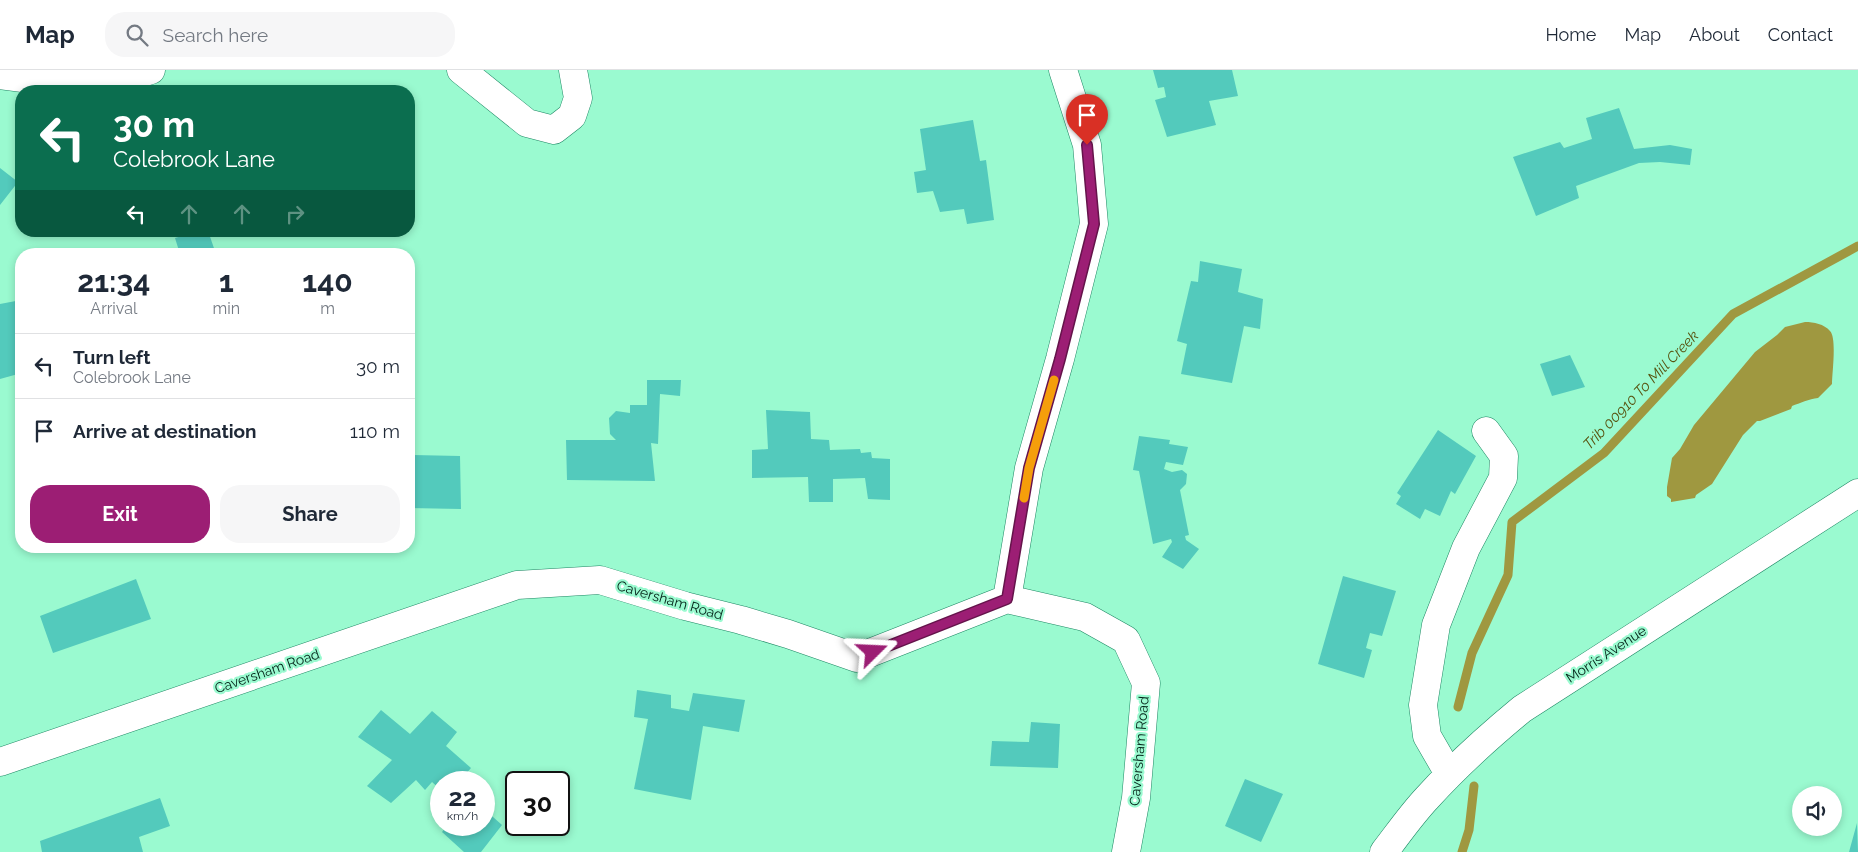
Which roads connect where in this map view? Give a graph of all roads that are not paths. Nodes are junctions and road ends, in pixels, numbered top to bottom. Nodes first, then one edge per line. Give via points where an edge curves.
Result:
1 (151, 70) edge
2 (461, 70) edge
3 (573, 70) edge
4 (1063, 70) edge
5 (0, 75) edge
6 (1486, 431) dead end
7 (1858, 493) edge
8 (1007, 599) junction
9 (0, 762) edge
10 (1449, 774) junction
11 (1126, 852) edge
12 (1384, 852) edge

1 - 5 street via 52,82
2 - 3 street via 527,123 554,130 572,116 578,98
4 - 8 street via 1087,145 1094,224 1029,468
6 - 10 street via 1504,456 1502,478 1466,548 1436,626 1424,705 1427,736
7 - 10 street, Morris Avenue via 1522,709
8 - 9 street, Caversham Road via 857,658 778,631 600,580 516,585
8 - 11 street, Caversham Road via 1085,617 1126,640 1146,682 1136,798
10 - 12 street, Morris Avenue

